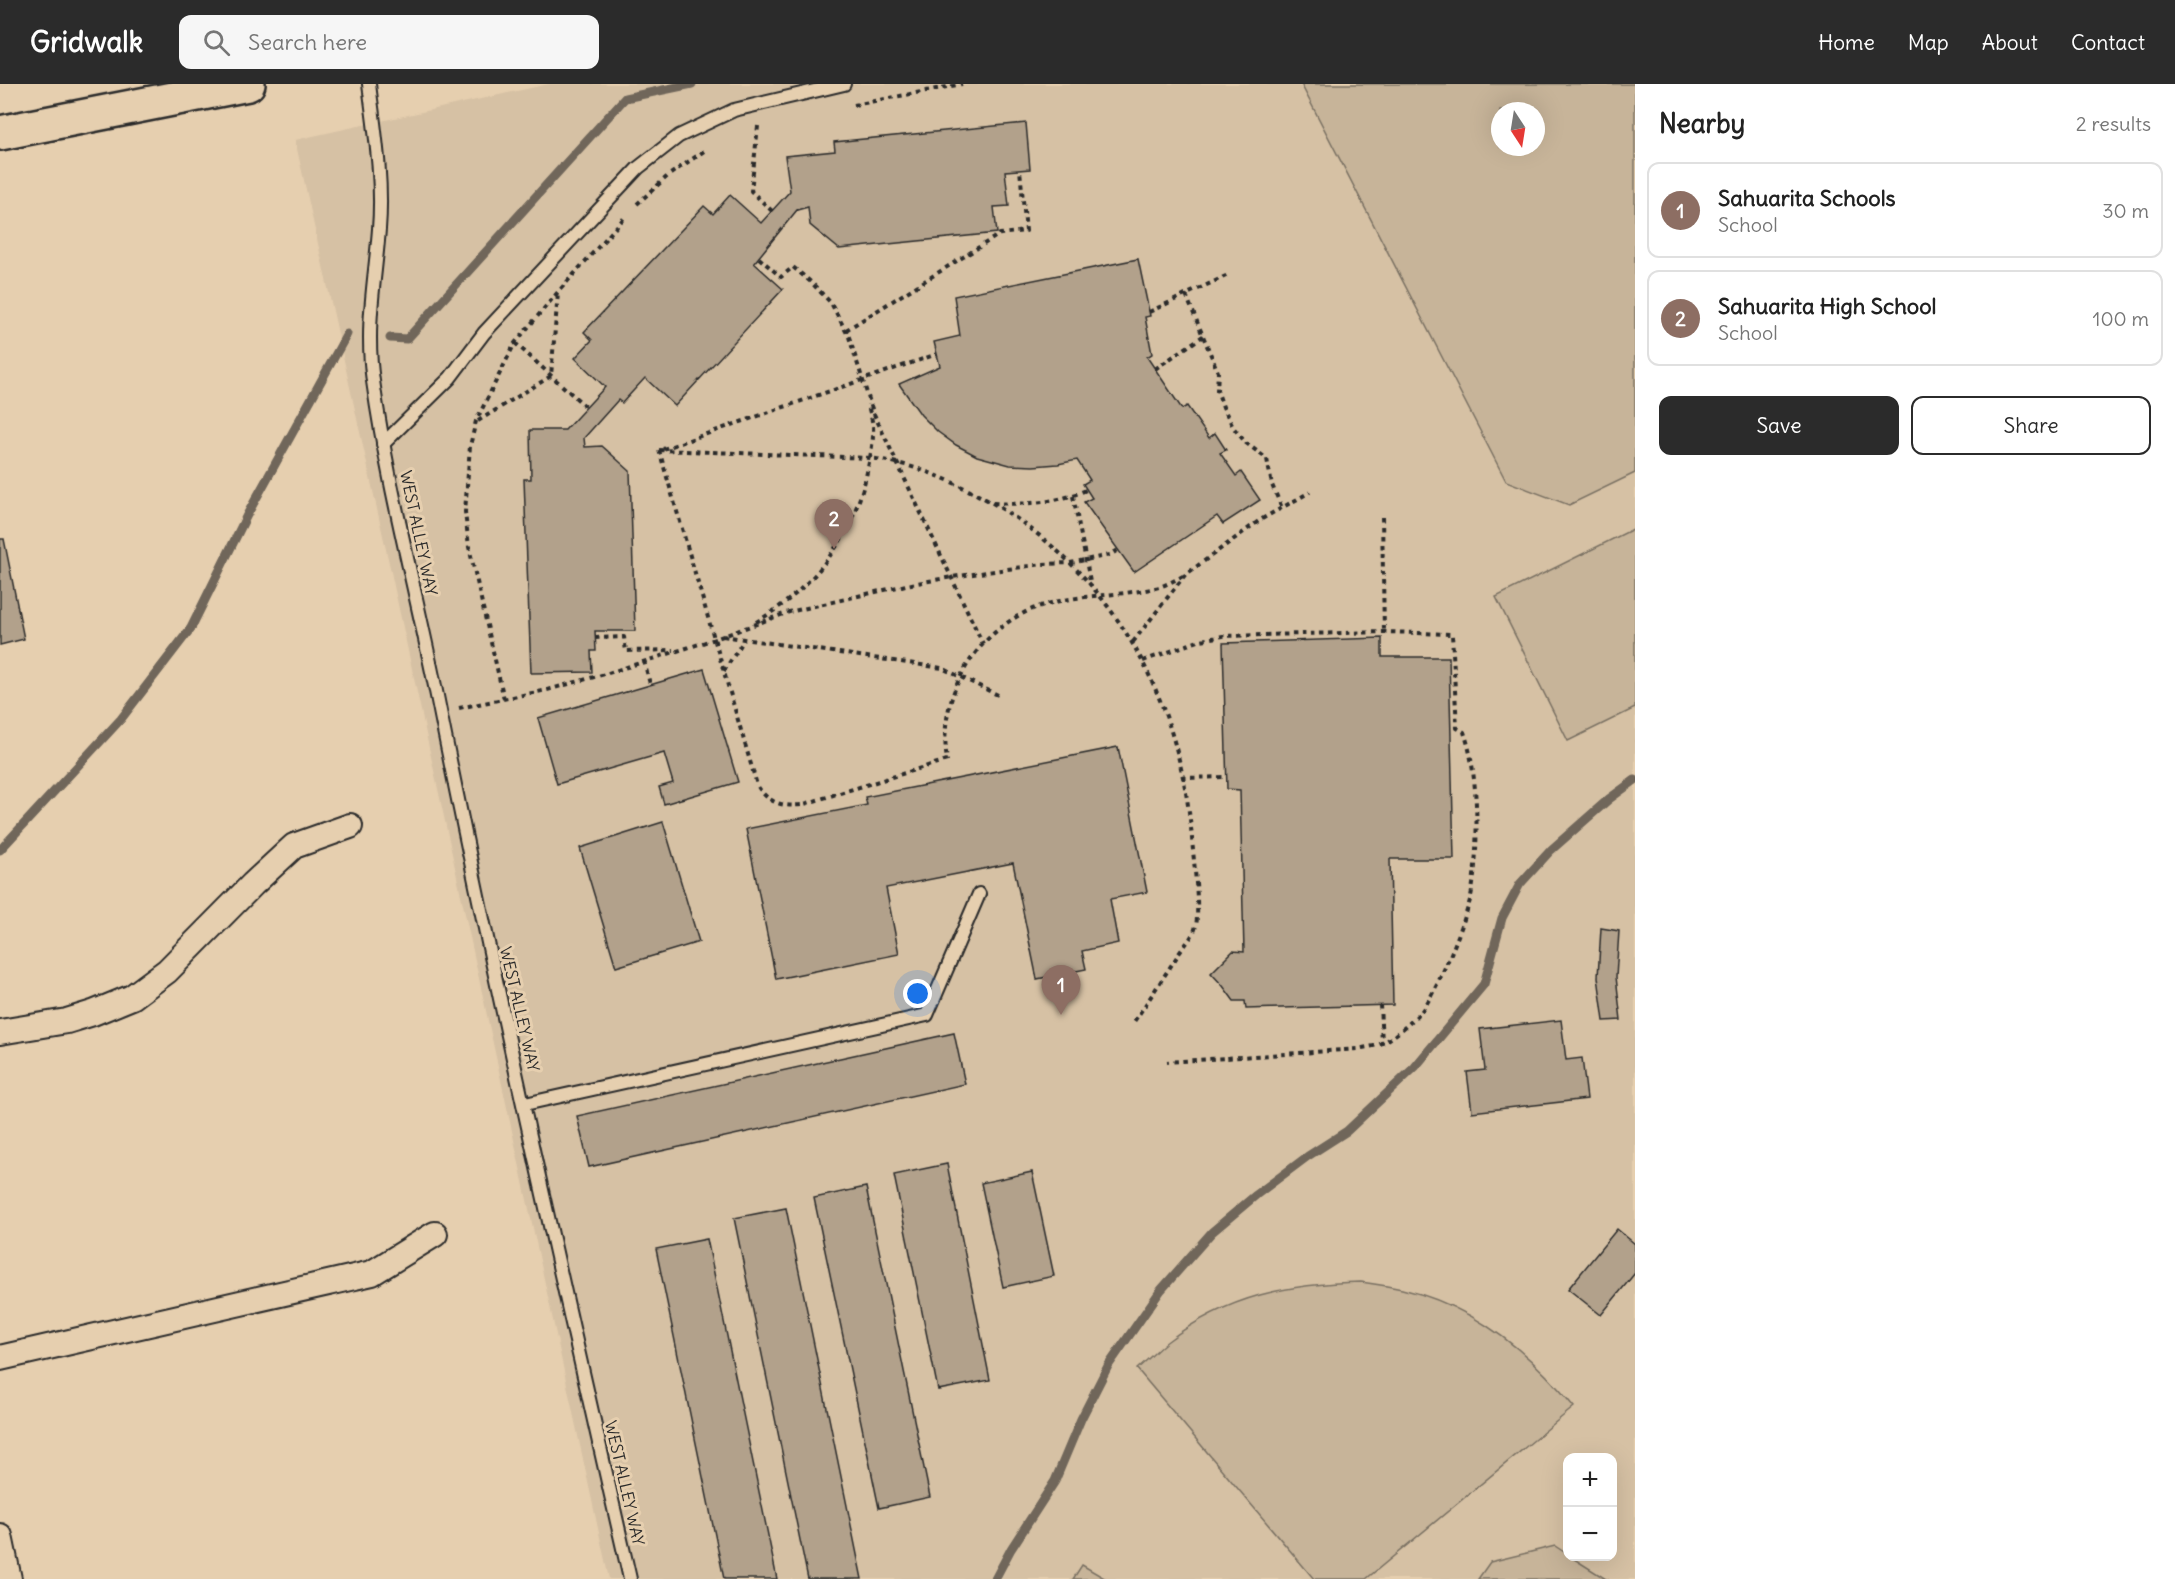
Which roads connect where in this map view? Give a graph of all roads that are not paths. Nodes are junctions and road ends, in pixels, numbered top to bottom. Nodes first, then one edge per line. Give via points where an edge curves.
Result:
1 (248, 84) edge
2 (369, 84) edge
3 (844, 84) edge
4 (0, 133) edge
5 (383, 444) junction
6 (350, 826) dead end
7 (979, 894) dead end
8 (0, 1032) edge
9 (525, 1104) junction
10 (435, 1234) dead end
11 (0, 1358) edge
12 (0, 1536) edge
13 (9, 1579) edge
14 (630, 1579) edge

1 - 4 main road
2 - 5 lane, WEST ALLEY WAY via 380,189 369,331
3 - 5 lane via 734,110 679,136 638,168 484,333 450,378
5 - 9 lane, WEST ALLEY WAY via 484,930
6 - 8 street via 294,846 167,971 132,997 67,1021
7 - 9 lane via 927,1015
9 - 14 lane, WEST ALLEY WAY
10 - 11 street via 372,1273
12 - 13 street

